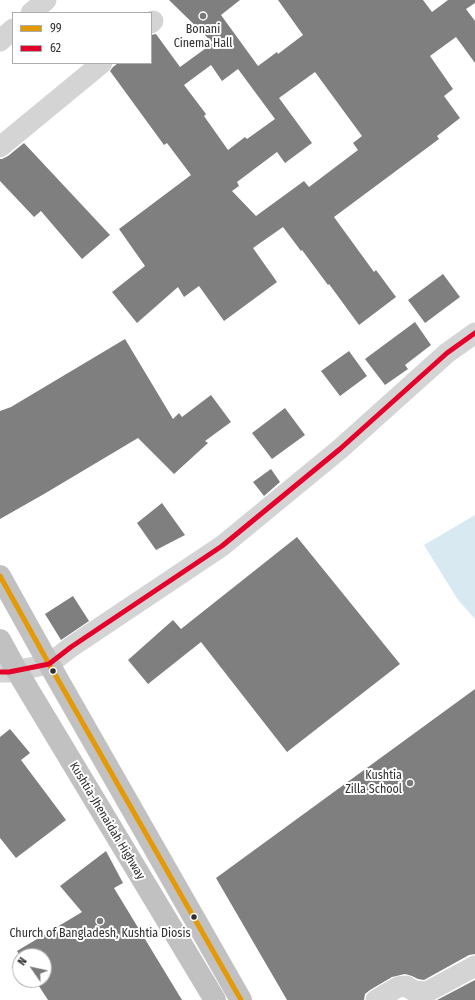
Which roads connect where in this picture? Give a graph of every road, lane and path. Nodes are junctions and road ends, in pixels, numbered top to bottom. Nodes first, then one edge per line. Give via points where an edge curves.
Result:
1 (46, 0) edge
2 (32, 12) edge
3 (12, 30) edge
4 (0, 41) edge
5 (101, 64) edge
6 (0, 147) edge
7 (475, 332) edge
8 (0, 576) edge
9 (0, 640) edge
10 (49, 664) junction
11 (8, 672) edge
12 (475, 966) edge
13 (215, 1000) edge
14 (241, 1000) edge
15 (376, 1000) edge

1 - 2 street
3 - 4 street
5 - 6 street
7 - 10 street via 340,449 222,546
8 - 10 highway
9 - 11 highway, Kushtia-Jhenaidah Highway
10 - 11 street
10 - 14 highway
11 - 13 highway, Kushtia-Jhenaidah Highway
12 - 15 street via 427,992 414,991 406,986 398,987

